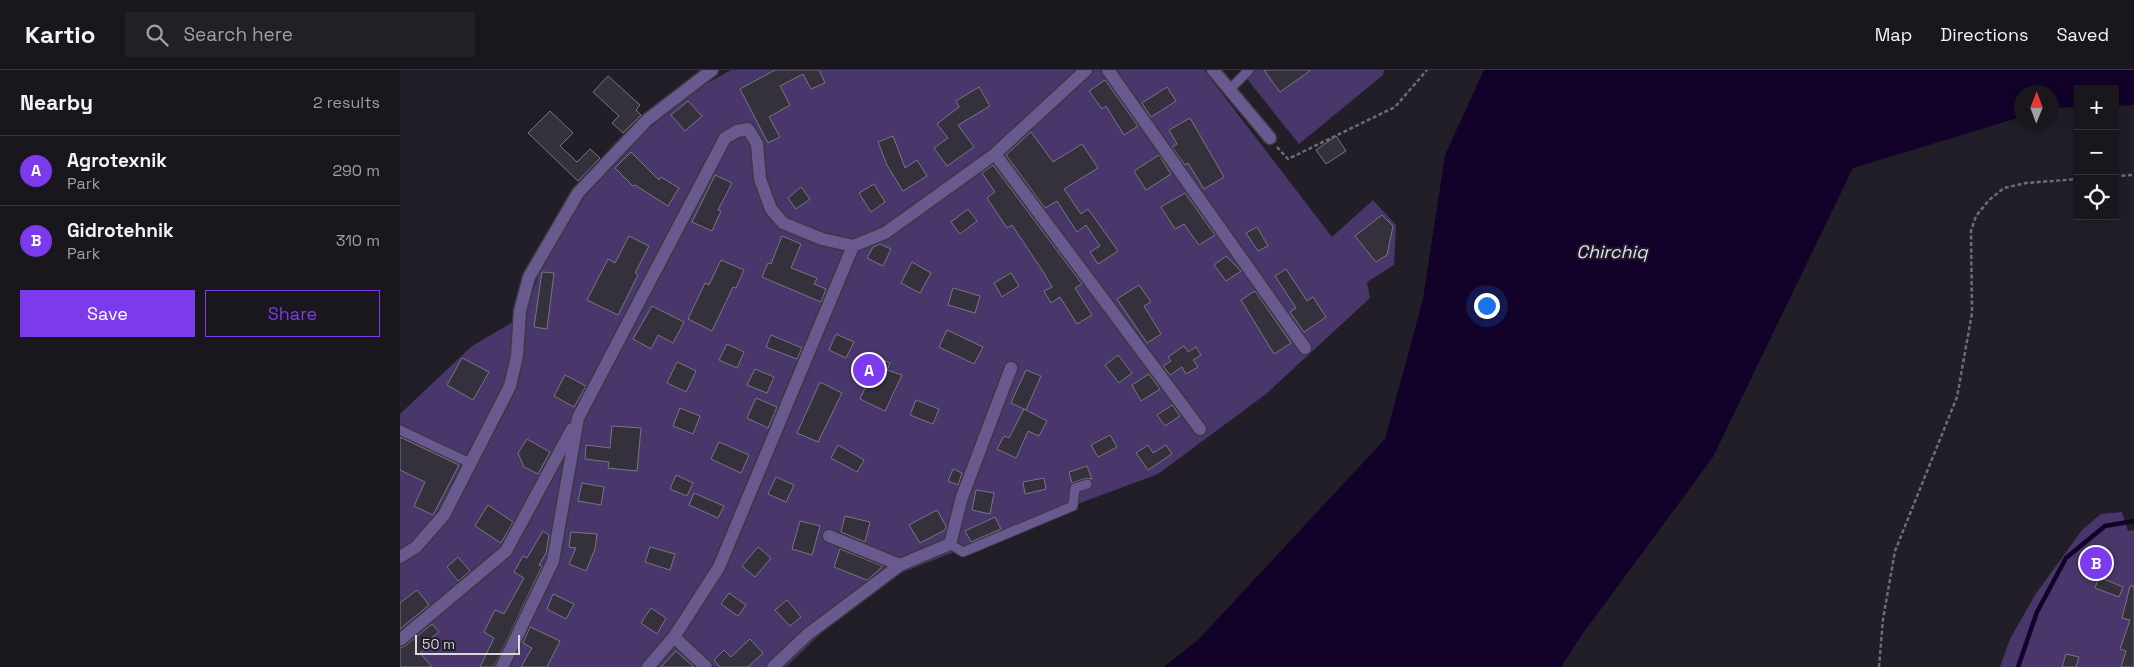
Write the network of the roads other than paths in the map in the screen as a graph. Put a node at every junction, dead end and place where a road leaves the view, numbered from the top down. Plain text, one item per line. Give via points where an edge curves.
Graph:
1 (1086, 70) edge
2 (1108, 70) edge
3 (1213, 70) edge
4 (1249, 70) edge
5 (708, 71) edge
6 (1229, 90) junction
7 (1270, 138) road end
8 (996, 154) junction
9 (853, 246) junction
10 (1305, 348) dead end
11 (1011, 368) dead end
12 (578, 418) junction
13 (1200, 429) dead end
14 (400, 430) edge
15 (470, 462) junction
16 (1087, 484) dead end
17 (829, 536) dead end
18 (950, 544) junction
19 (400, 557) edge
20 (900, 565) junction
21 (674, 637) junction
22 (400, 640) edge
23 (502, 667) edge
24 (648, 667) edge
25 (706, 667) edge
26 (773, 667) edge

1 - 8 street
2 - 10 street
3 - 6 street
4 - 6 lane
5 - 15 street via 646,120 578,193 543,249 529,276 520,311 517,356 510,386
6 - 7 street
8 - 9 street via 885,233
8 - 13 street
9 - 12 street via 822,239 783,223 768,202 760,179 757,144 748,130 737,131 725,138
9 - 21 street via 719,567
11 - 18 street via 962,497
12 - 22 street via 506,551
12 - 23 street via 553,561
14 - 15 lane
15 - 19 street via 444,514 416,547
16 - 18 lane via 1075,488 1073,506 962,552
17 - 20 street
18 - 20 street
20 - 26 street via 808,634
21 - 24 street
21 - 25 street

